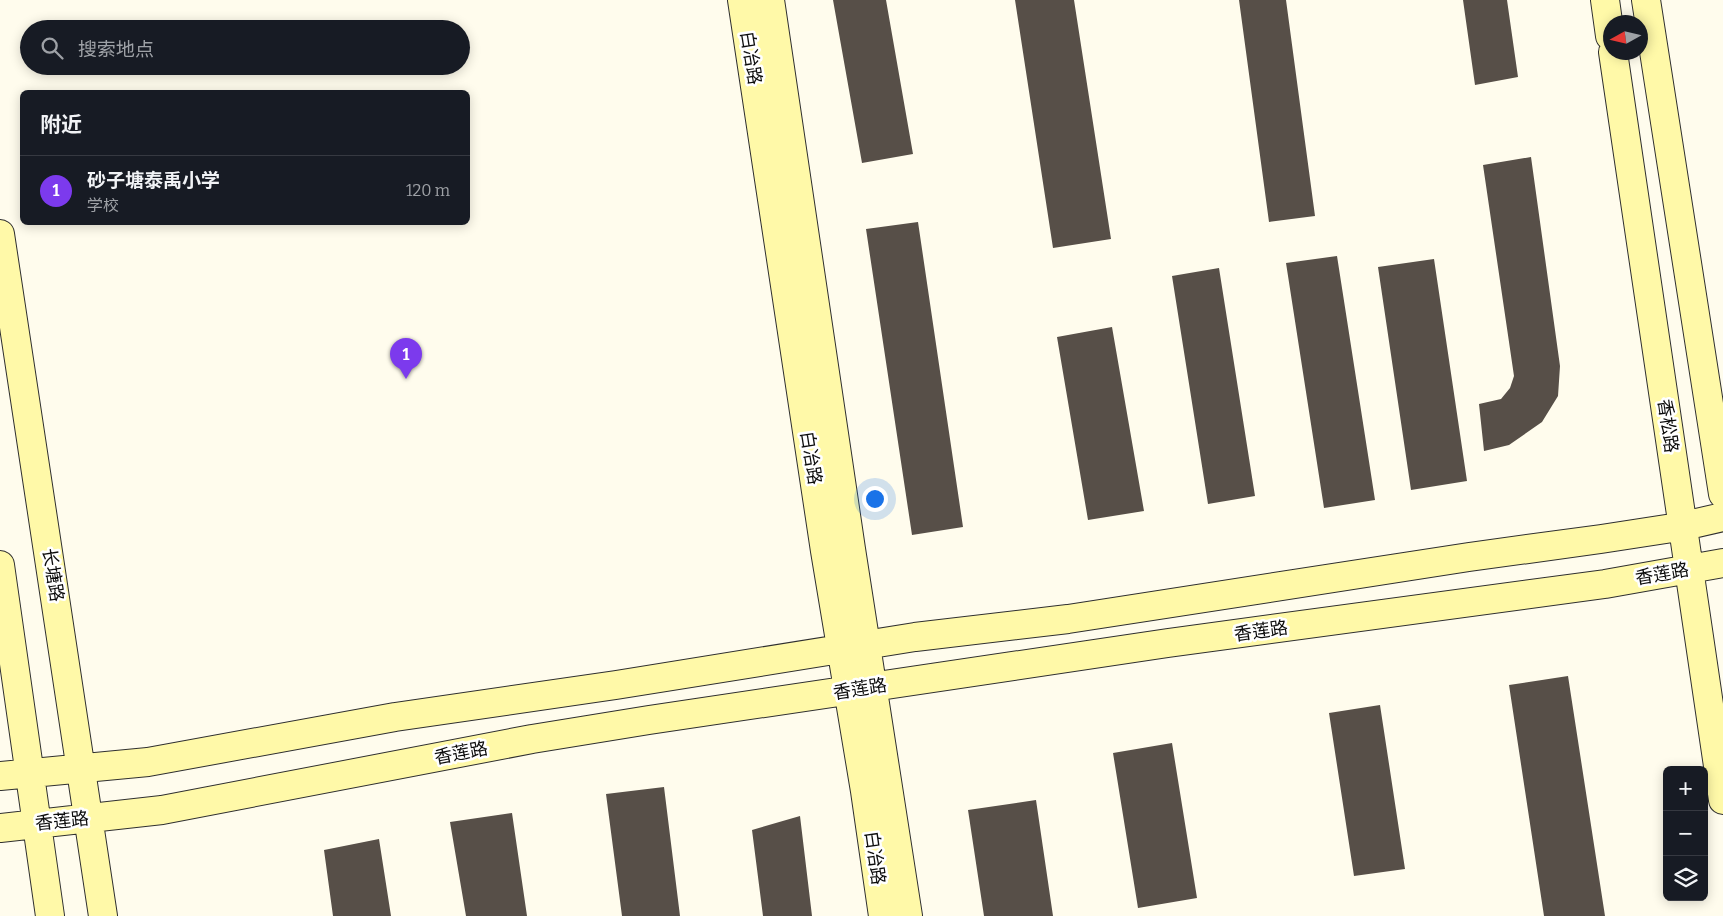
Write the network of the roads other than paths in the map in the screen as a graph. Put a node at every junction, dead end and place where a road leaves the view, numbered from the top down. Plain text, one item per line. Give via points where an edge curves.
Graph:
1 (742, 0) edge
2 (770, 0) edge
3 (1605, 0) edge
4 (1646, 0) edge
5 (1607, 15) edge
6 (1614, 60) edge
7 (0, 234) edge
8 (1723, 494) edge
9 (1723, 517) edge
10 (1682, 526) junction
11 (1723, 563) edge
12 (0, 565) edge
13 (1689, 570) junction
14 (854, 647) junction
15 (861, 689) junction
16 (82, 768) junction
17 (30, 773) junction
18 (0, 776) edge
19 (1723, 800) edge
20 (89, 818) junction
21 (37, 824) junction
22 (0, 828) edge
23 (50, 916) edge
24 (103, 916) edge
25 (883, 916) edge
26 (908, 916) edge

1 - 14 main road, 白冶路
2 - 14 main road, 白冶路
3 - 5 main road
4 - 8 main road
6 - 10 main road, 香松路
7 - 16 main road, 长塘路
9 - 10 main road
10 - 13 main road, 香松路
10 - 14 main road
11 - 13 main road, 香莲路
12 - 17 main road
13 - 15 main road, 香莲路
13 - 19 main road, 香松路
14 - 15 main road, 白冶路
14 - 16 main road via 395,718 148,762
15 - 20 main road, 香莲路 via 532,739 162,810
15 - 25 main road, 白冶路 via 865,791
15 - 26 main road, 白冶路
16 - 17 main road
16 - 20 main road, 长塘路
17 - 18 main road
17 - 21 main road
20 - 21 main road, 香莲路
20 - 24 main road, 长塘路
21 - 22 main road, 香莲路
21 - 23 main road

